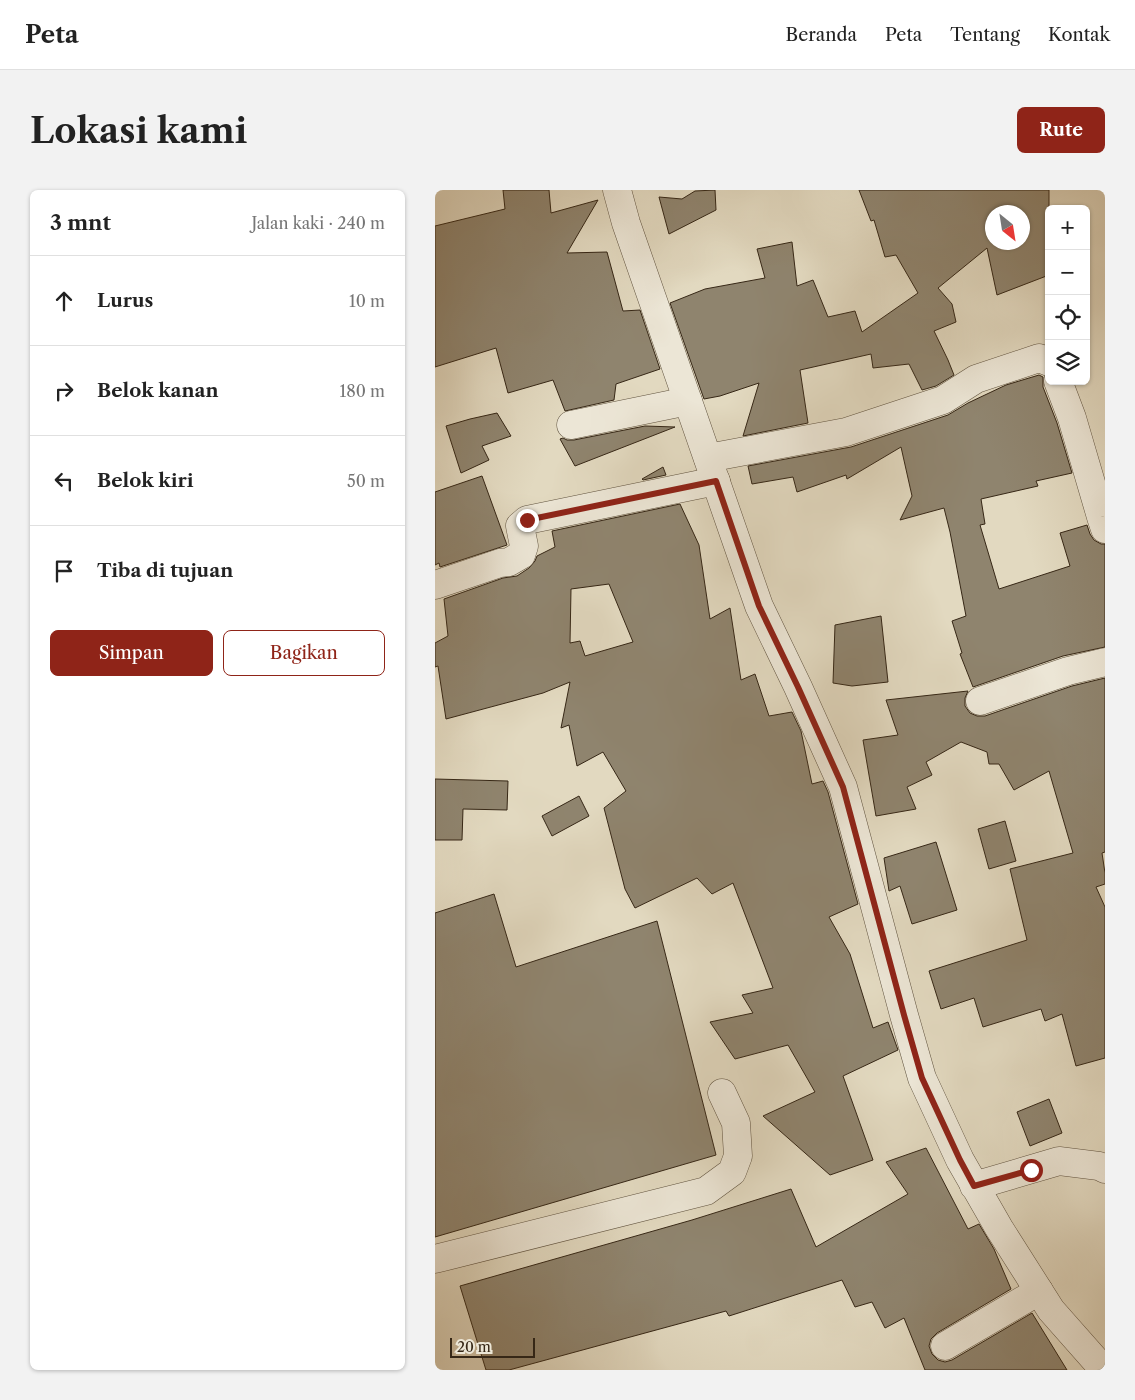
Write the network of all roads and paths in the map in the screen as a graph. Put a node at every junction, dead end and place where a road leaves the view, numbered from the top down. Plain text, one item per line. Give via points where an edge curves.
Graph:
1 (624, 191) edge
2 (1045, 360) edge
3 (1060, 385) edge
4 (688, 401) junction
5 (571, 425) dead end
6 (712, 469) junction
7 (1105, 528) edge
8 (435, 585) edge
9 (1105, 662) edge
10 (980, 700) dead end
11 (722, 1093) dead end
12 (1105, 1169) edge
13 (974, 1186) junction
14 (435, 1259) edge
15 (1039, 1291) junction
16 (945, 1346) dead end
17 (1104, 1370) edge

1 - 4 street via 626,223
2 - 6 street via 1039,358 1016,364 976,379 943,400 846,432
3 - 7 street
4 - 5 street
4 - 6 street
6 - 8 street via 527,520 520,526 524,546 521,555 509,562
6 - 13 street via 759,606 843,787 922,1078
9 - 10 street
11 - 14 street via 736,1123 738,1156 732,1172 706,1191
12 - 13 street via 1059,1161
13 - 15 street
15 - 16 street
15 - 17 street via 1051,1310

